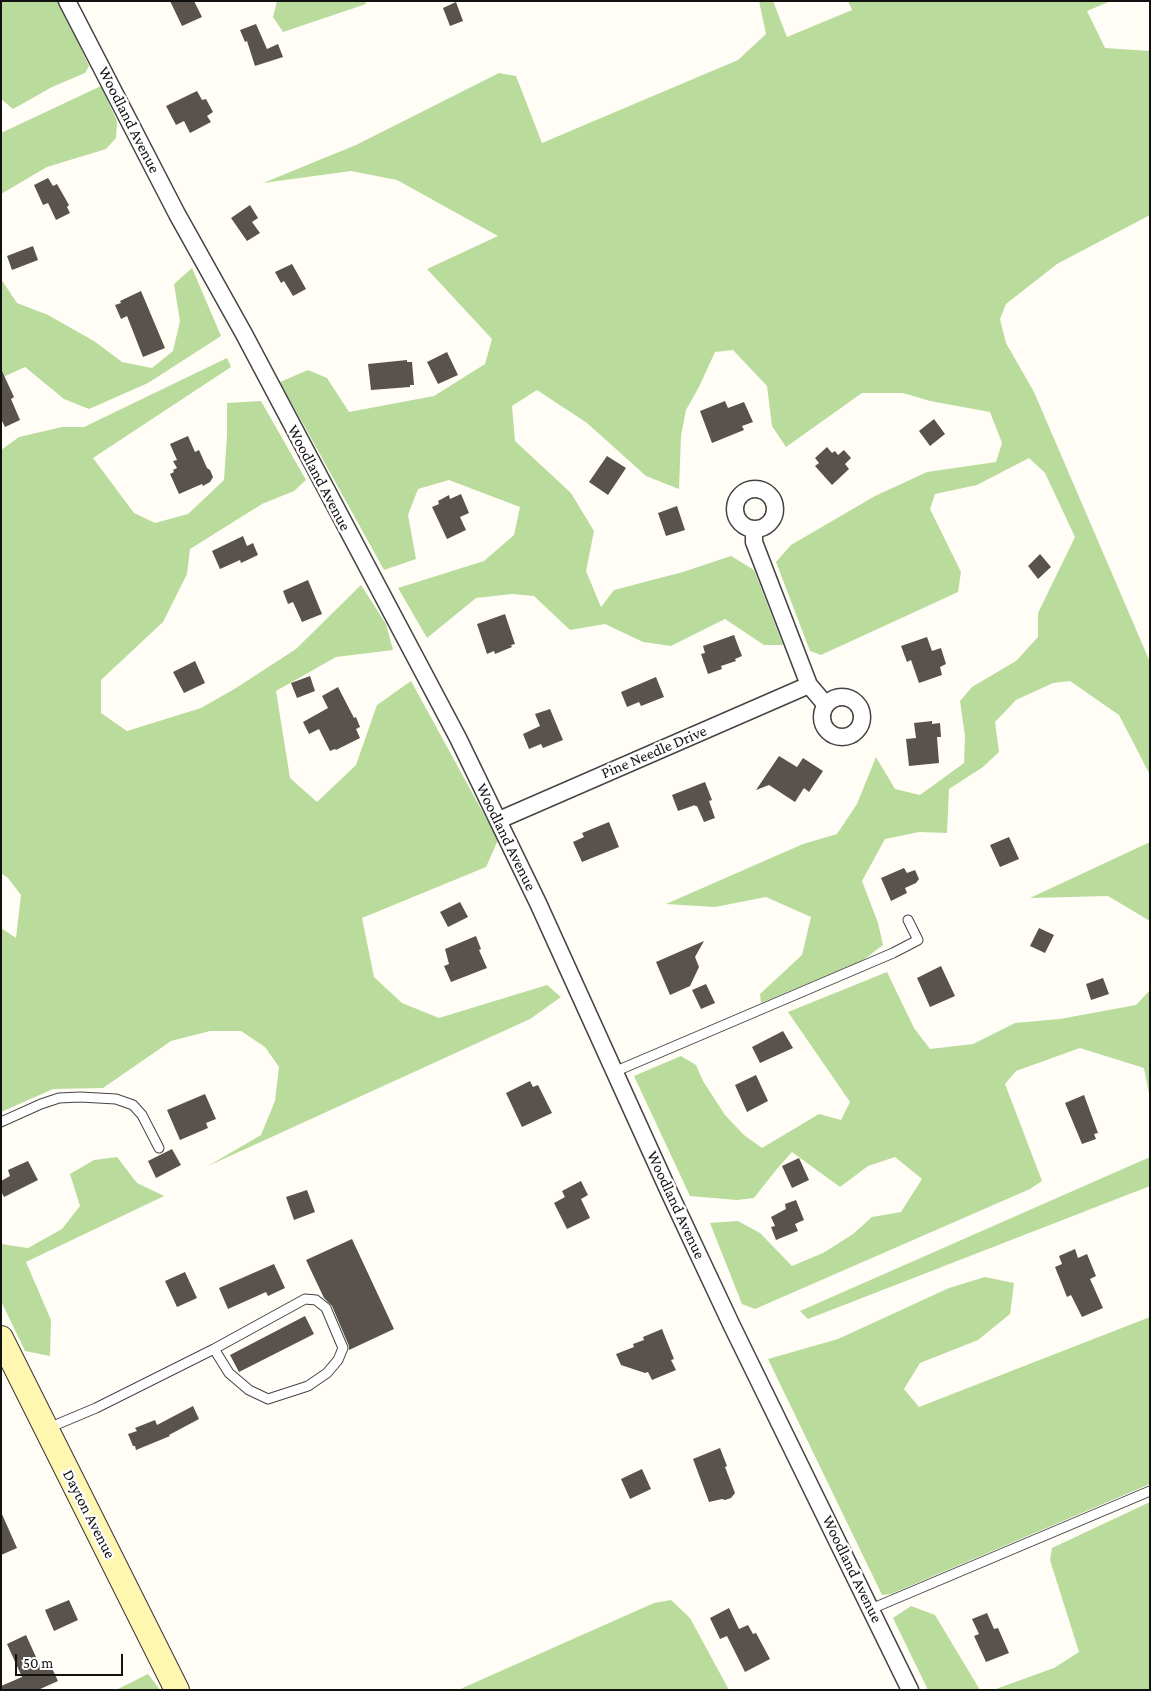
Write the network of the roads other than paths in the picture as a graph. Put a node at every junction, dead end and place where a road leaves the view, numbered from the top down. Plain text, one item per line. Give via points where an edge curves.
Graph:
1 (67, 1) edge
2 (754, 529) dead end
3 (809, 685) junction
4 (826, 705) dead end
5 (498, 820) junction
6 (908, 920) dead end
7 (614, 1072) junction
8 (1, 1122) edge
9 (159, 1148) dead end
10 (1, 1338) edge
11 (214, 1349) junction
12 (46, 1429) junction
13 (1150, 1491) edge
14 (872, 1608) junction
15 (177, 1690) edge
16 (910, 1690) edge

1 - 5 street, Woodland Avenue via 177,214 458,738
2 - 3 street via 754,542
3 - 4 street
3 - 5 street, Pine Needle Drive
5 - 7 street, Woodland Avenue
6 - 7 lane via 918,940
7 - 14 street, Woodland Avenue via 732,1326
8 - 9 lane via 59,1098 116,1099 133,1105 142,1115
10 - 12 street, Dayton Avenue
11 - 11 lane via 305,1299 316,1300 326,1308 343,1348 327,1373 308,1386 268,1398 249,1390 229,1373
11 - 12 lane via 96,1408
12 - 15 street, Dayton Avenue
13 - 14 lane
14 - 16 street, Woodland Avenue

